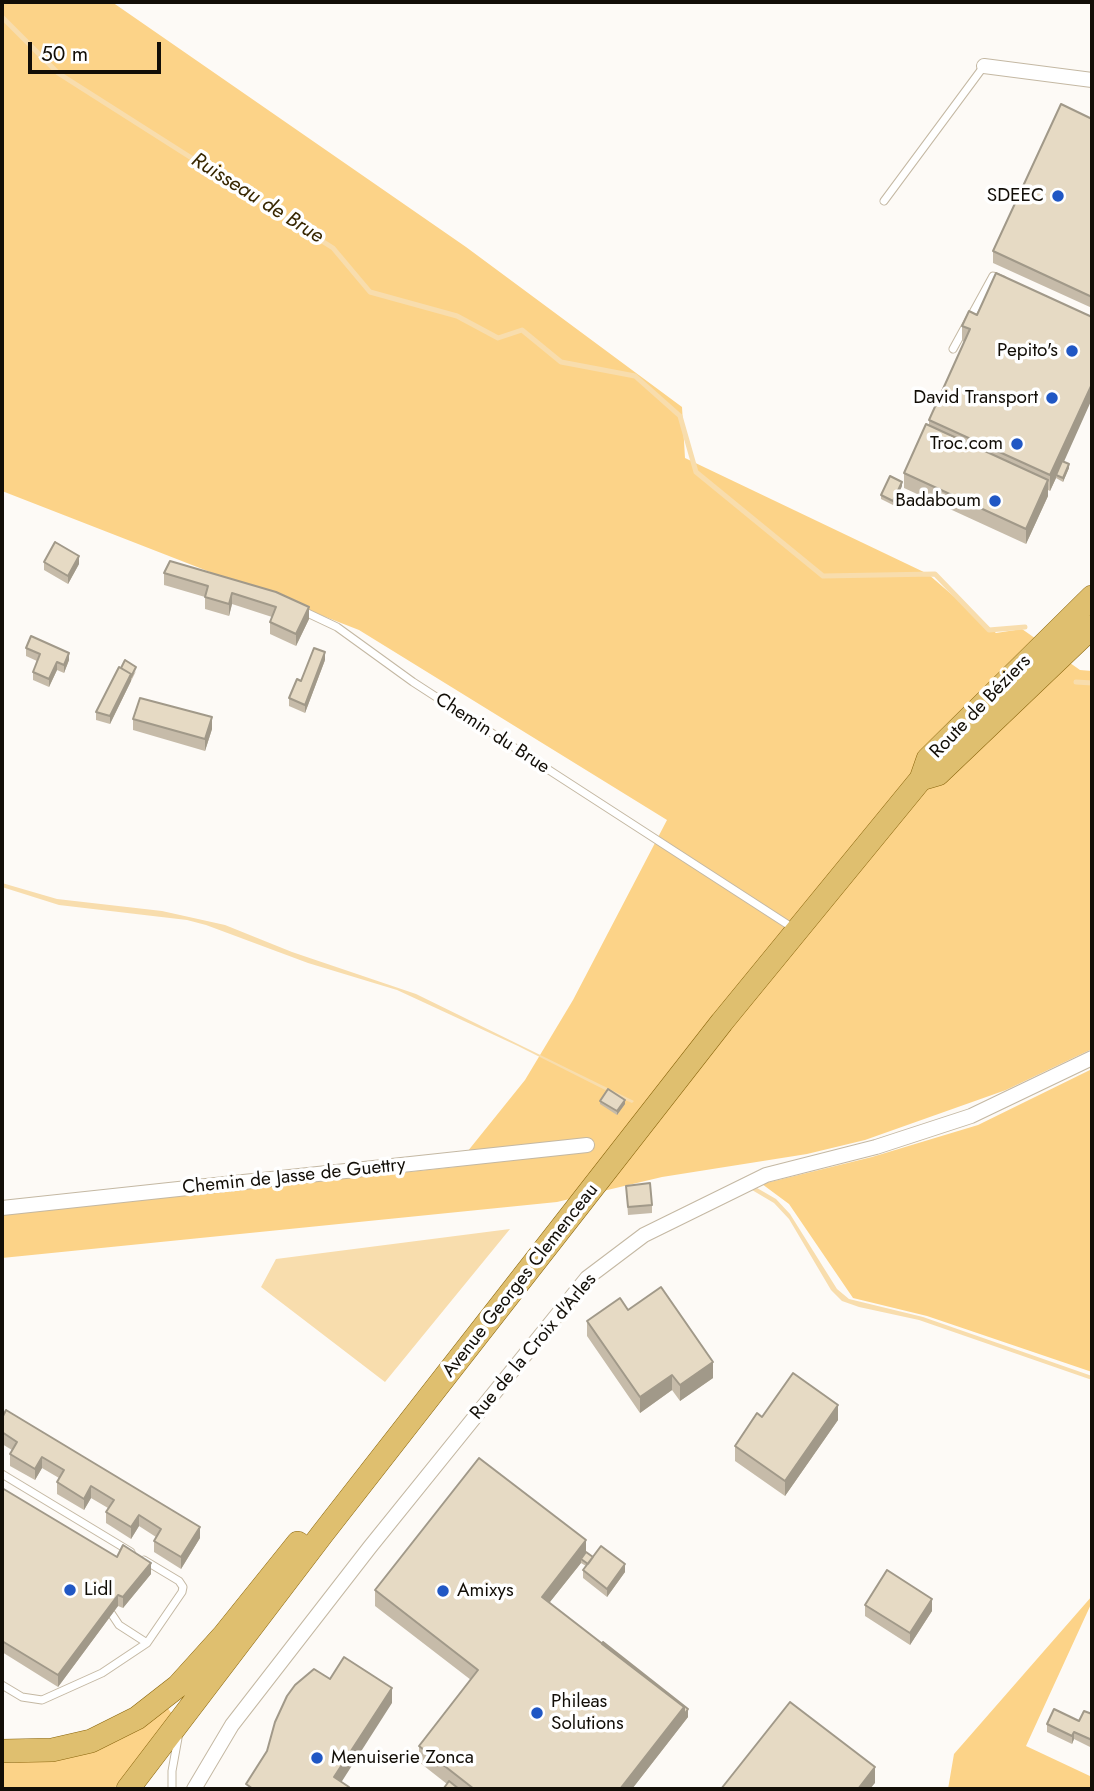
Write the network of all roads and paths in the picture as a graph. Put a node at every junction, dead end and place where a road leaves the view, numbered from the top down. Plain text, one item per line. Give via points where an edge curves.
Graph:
1 (984, 66) joint
2 (1092, 80) edge
3 (884, 201) dead end
4 (1005, 282) edge
5 (953, 349) dead end
6 (1092, 597) edge
7 (293, 606) edge
8 (1092, 627) edge
9 (921, 779) junction
10 (797, 930) junction
11 (1092, 1058) edge
12 (587, 1145) dead end
13 (2, 1208) edge
14 (464, 1353) junction
15 (2, 1474) edge
16 (111, 1613) edge
17 (147, 1643) junction
18 (2, 1685) edge
19 (182, 1720) junction
20 (2, 1751) edge
21 (128, 1789) edge
22 (172, 1789) edge
23 (194, 1789) edge

1 - 2 street
1 - 3 lane
4 - 5 lane via 993,276
6 - 9 main road, Route de Béziers via 928,759
7 - 10 lane, Chemin du Brue via 337,627 413,682
8 - 9 main road, Route de Béziers via 938,774
9 - 10 main road, Avenue Georges Clemenceau
10 - 14 main road, Avenue Georges Clemenceau
11 - 23 street, Rue de la Croix d'Arles via 971,1116 876,1147 766,1175 644,1235 587,1278 232,1724
12 - 13 street, Chemin de Jasse de Guettry
14 - 19 main road, Avenue Georges Clemenceau
14 - 20 main road via 178,1686 137,1718 91,1741 52,1750
15 - 17 lane via 179,1581 182,1592
16 - 17 lane via 119,1625
17 - 18 lane via 102,1674 42,1700 22,1697
19 - 21 main road, Avenue Georges Clemenceau
19 - 22 lane

